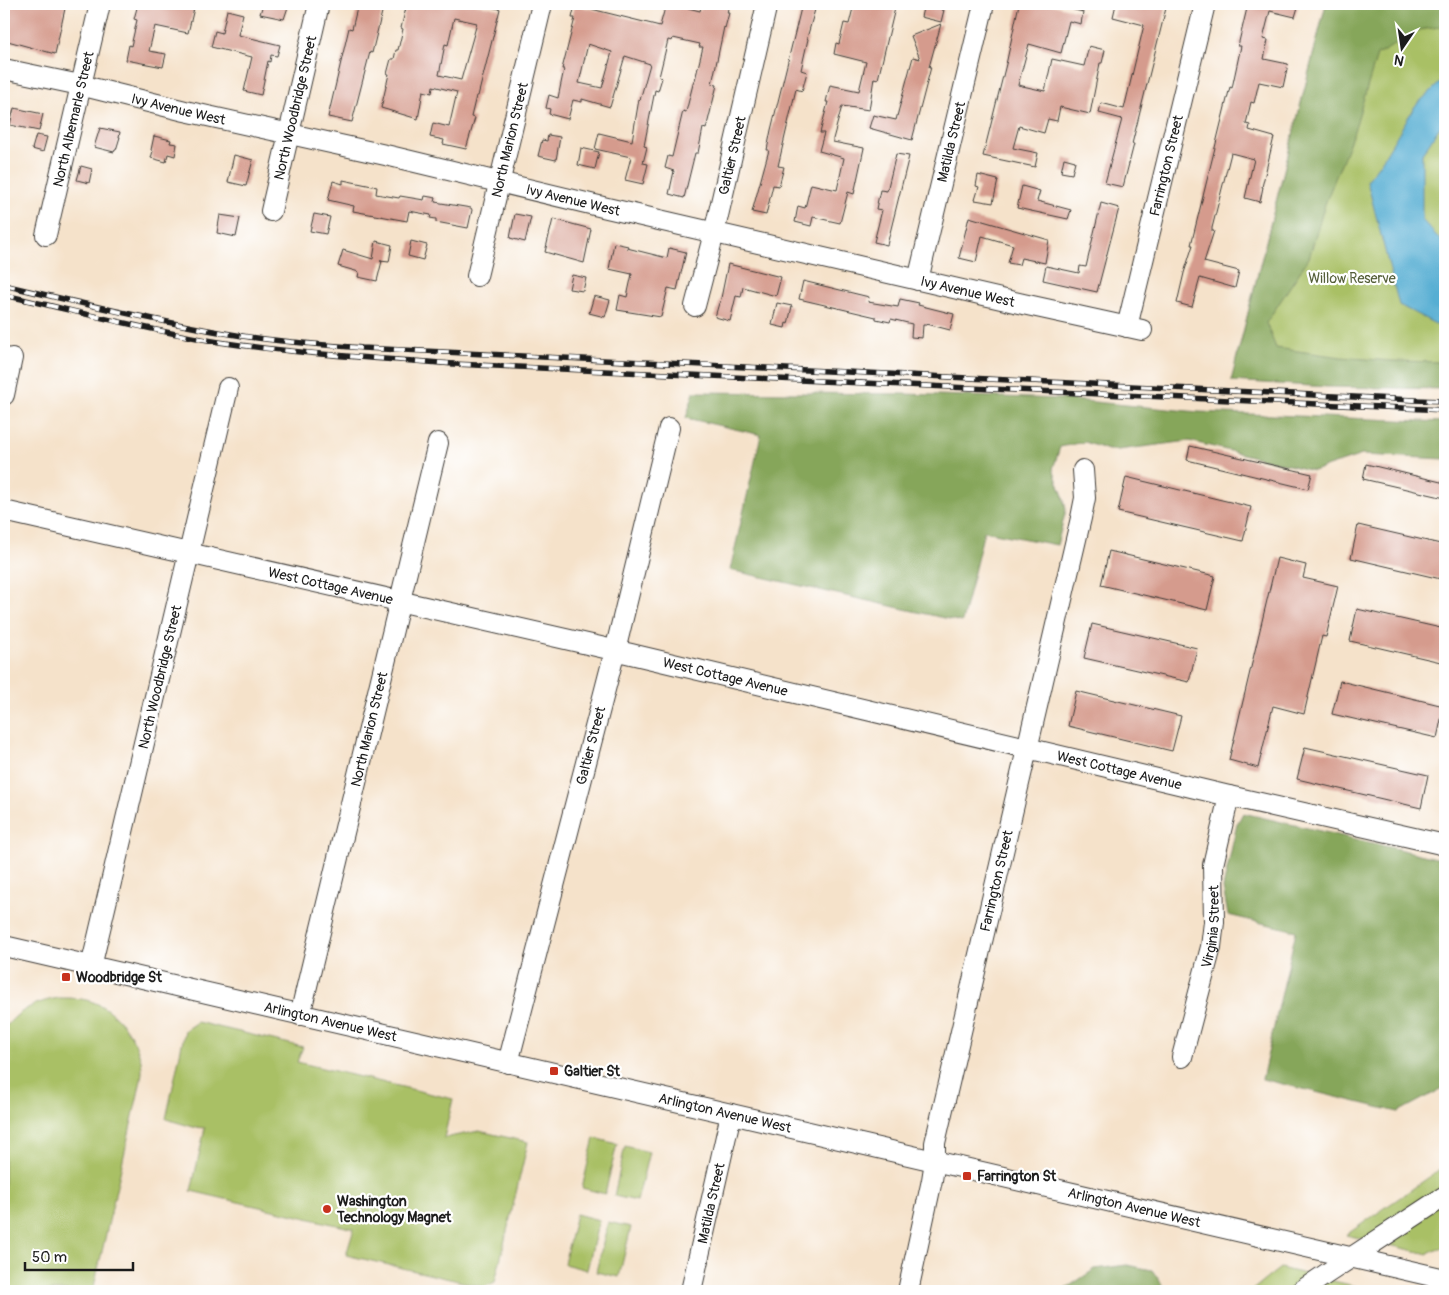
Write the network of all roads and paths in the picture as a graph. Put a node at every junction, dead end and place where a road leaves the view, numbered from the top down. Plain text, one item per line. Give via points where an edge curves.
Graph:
1 (100, 4) edge
2 (319, 4) edge
3 (542, 4) edge
4 (767, 4) edge
5 (984, 4) edge
6 (1205, 4) edge
7 (4, 69) edge
8 (80, 85) junction
9 (289, 133) junction
10 (500, 182) junction
11 (271, 211) dead end
12 (714, 232) junction
13 (46, 235) dead end
14 (477, 276) dead end
15 (918, 280) junction
16 (695, 306) dead end
17 (1134, 329) joint
18 (12, 358) dead end
19 (228, 388) dead end
20 (4, 396) edge
21 (669, 428) dead end
22 (438, 443) dead end
23 (1083, 470) dead end
24 (4, 510) edge
25 (189, 553) junction
26 (399, 602) junction
27 (615, 651) junction
28 (1028, 748) junction
29 (1229, 796) junction
30 (1445, 843) edge
31 (4, 946) edge
32 (91, 967) junction
33 (300, 1015) junction
34 (1182, 1057) dead end
35 (508, 1063) junction
36 (731, 1114) junction
37 (935, 1161) junction
38 (1445, 1196) edge
39 (1352, 1257) junction
40 (1445, 1279) edge
41 (691, 1291) edge
42 (908, 1291) edge
43 (1301, 1291) edge

1 - 8 street, North Albemarle Street
2 - 9 street, North Woodbridge Street
3 - 10 street, North Marion Street
4 - 12 street, Galtier Street
5 - 15 street, Matilda Street
6 - 17 street, Farrington Street
7 - 8 street, Ivy Avenue West
8 - 9 street, Ivy Avenue West
8 - 13 street, North Albemarle Street
9 - 10 street, Ivy Avenue West
9 - 11 street, North Woodbridge Street
10 - 12 street, Ivy Avenue West
10 - 14 street, North Marion Street
12 - 15 street, Ivy Avenue West
12 - 16 street, Galtier Street
15 - 17 street, Ivy Avenue West
18 - 20 street
19 - 25 street, North Woodbridge Street
21 - 27 street, Galtier Street
22 - 26 street, North Marion Street
23 - 28 street, Farrington Street via 1085,498
24 - 25 street, West Cottage Avenue
25 - 26 street, West Cottage Avenue
25 - 32 street, North Woodbridge Street
26 - 27 street, West Cottage Avenue
26 - 33 street, North Marion Street
27 - 28 street, West Cottage Avenue
27 - 35 street, Galtier Street
28 - 29 street, West Cottage Avenue
28 - 37 street, Farrington Street via 935,1144
29 - 30 street, West Cottage Avenue
29 - 34 street, Virginia Street via 1212,865 1214,922 1211,947
31 - 32 street, Arlington Avenue West
32 - 33 street, Arlington Avenue West
33 - 35 street, Arlington Avenue West
35 - 36 street, Arlington Avenue West
36 - 37 street, Arlington Avenue West
36 - 41 street, Matilda Street
37 - 39 street, Arlington Avenue West
37 - 42 street, Farrington Street
38 - 39 street
39 - 40 street, Arlington Avenue West
39 - 43 street

